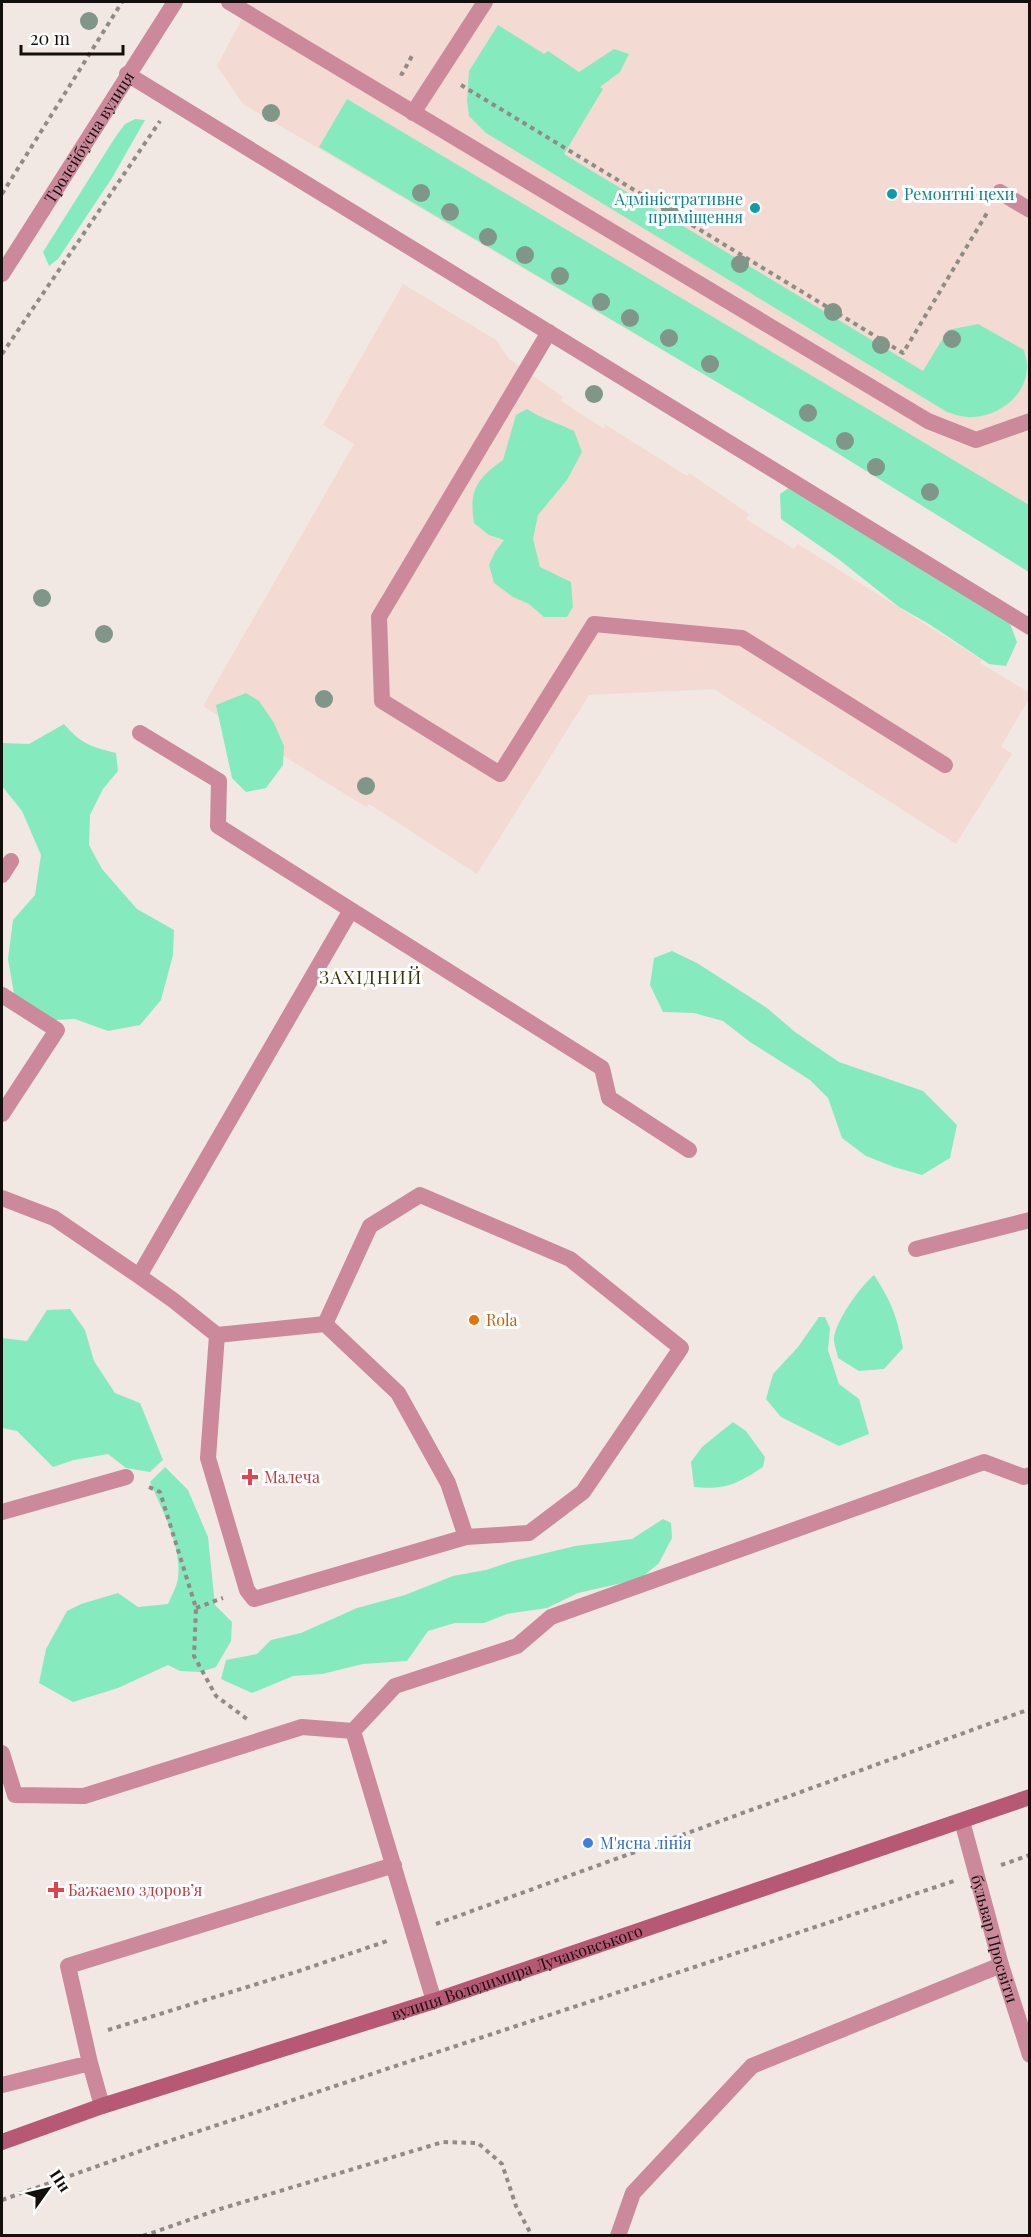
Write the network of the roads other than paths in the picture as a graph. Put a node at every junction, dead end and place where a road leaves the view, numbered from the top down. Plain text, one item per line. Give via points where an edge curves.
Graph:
1 (175, 2) edge
2 (229, 2) edge
3 (485, 2) edge
4 (127, 74) junction
5 (413, 113) junction
6 (1000, 192) road end
7 (1029, 210) edge
8 (6, 256) edge
9 (2, 274) edge
10 (549, 332) junction
11 (1029, 421) edge
12 (1029, 627) edge
13 (140, 733) dead end
14 (945, 765) dead end
15 (351, 910) junction
16 (2, 995) edge
17 (2, 1114) edge
18 (689, 1149) dead end
19 (2, 1198) edge
20 (1029, 1220) edge
21 (916, 1249) dead end
22 (139, 1276) junction
23 (325, 1324) junction
24 (217, 1335) junction
25 (1029, 1475) edge
26 (126, 1477) road end
27 (2, 1512) edge
28 (465, 1537) junction
29 (354, 1731) junction
30 (2, 1753) edge
31 (1029, 1797) edge
32 (962, 1821) junction
33 (394, 1865) junction
34 (1002, 1965) junction
35 (434, 2001) junction
36 (1029, 2055) edge
37 (90, 2063) junction
38 (2, 2085) edge
39 (102, 2106) junction
40 (2, 2142) edge
41 (618, 2235) edge

1 - 4 street, Тролейбусна вулиця
2 - 5 street
3 - 5 street
4 - 8 street, Тролейбусна вулиця
4 - 10 street
5 - 11 street via 928,421 976,440
6 - 7 street
8 - 9 street, Тролейбусна вулиця
10 - 12 street
10 - 14 street via 379,617 382,701 500,774 594,624 742,638
13 - 15 street via 219,782 218,826
15 - 18 street via 603,1068 609,1098
15 - 22 street
16 - 17 street via 57,1030
19 - 22 street via 54,1218
20 - 21 street
22 - 24 street
23 - 24 street
23 - 28 street via 398,1393 448,1483
23 - 28 street via 370,1226 420,1195 570,1259 681,1348 583,1492 529,1533
24 - 28 street via 208,1458 247,1590 254,1599
25 - 29 street via 1024,1478 984,1462 551,1617 517,1646 395,1686
26 - 27 street
29 - 30 street via 302,1727 84,1796 15,1795
29 - 33 street
31 - 32 main road, вулиця Володимира Лучаковського
32 - 34 street, бульвар Просвіти
32 - 35 main road, вулиця Володимира Лучаковського
33 - 35 street
33 - 37 street via 68,1966
34 - 36 street, бульвар Просвіти
34 - 41 street via 752,2066 633,2193
35 - 39 main road, вулиця Володимира Лучаковського
37 - 38 street
37 - 39 street
39 - 40 main road, вулиця Володимира Лучаковського

